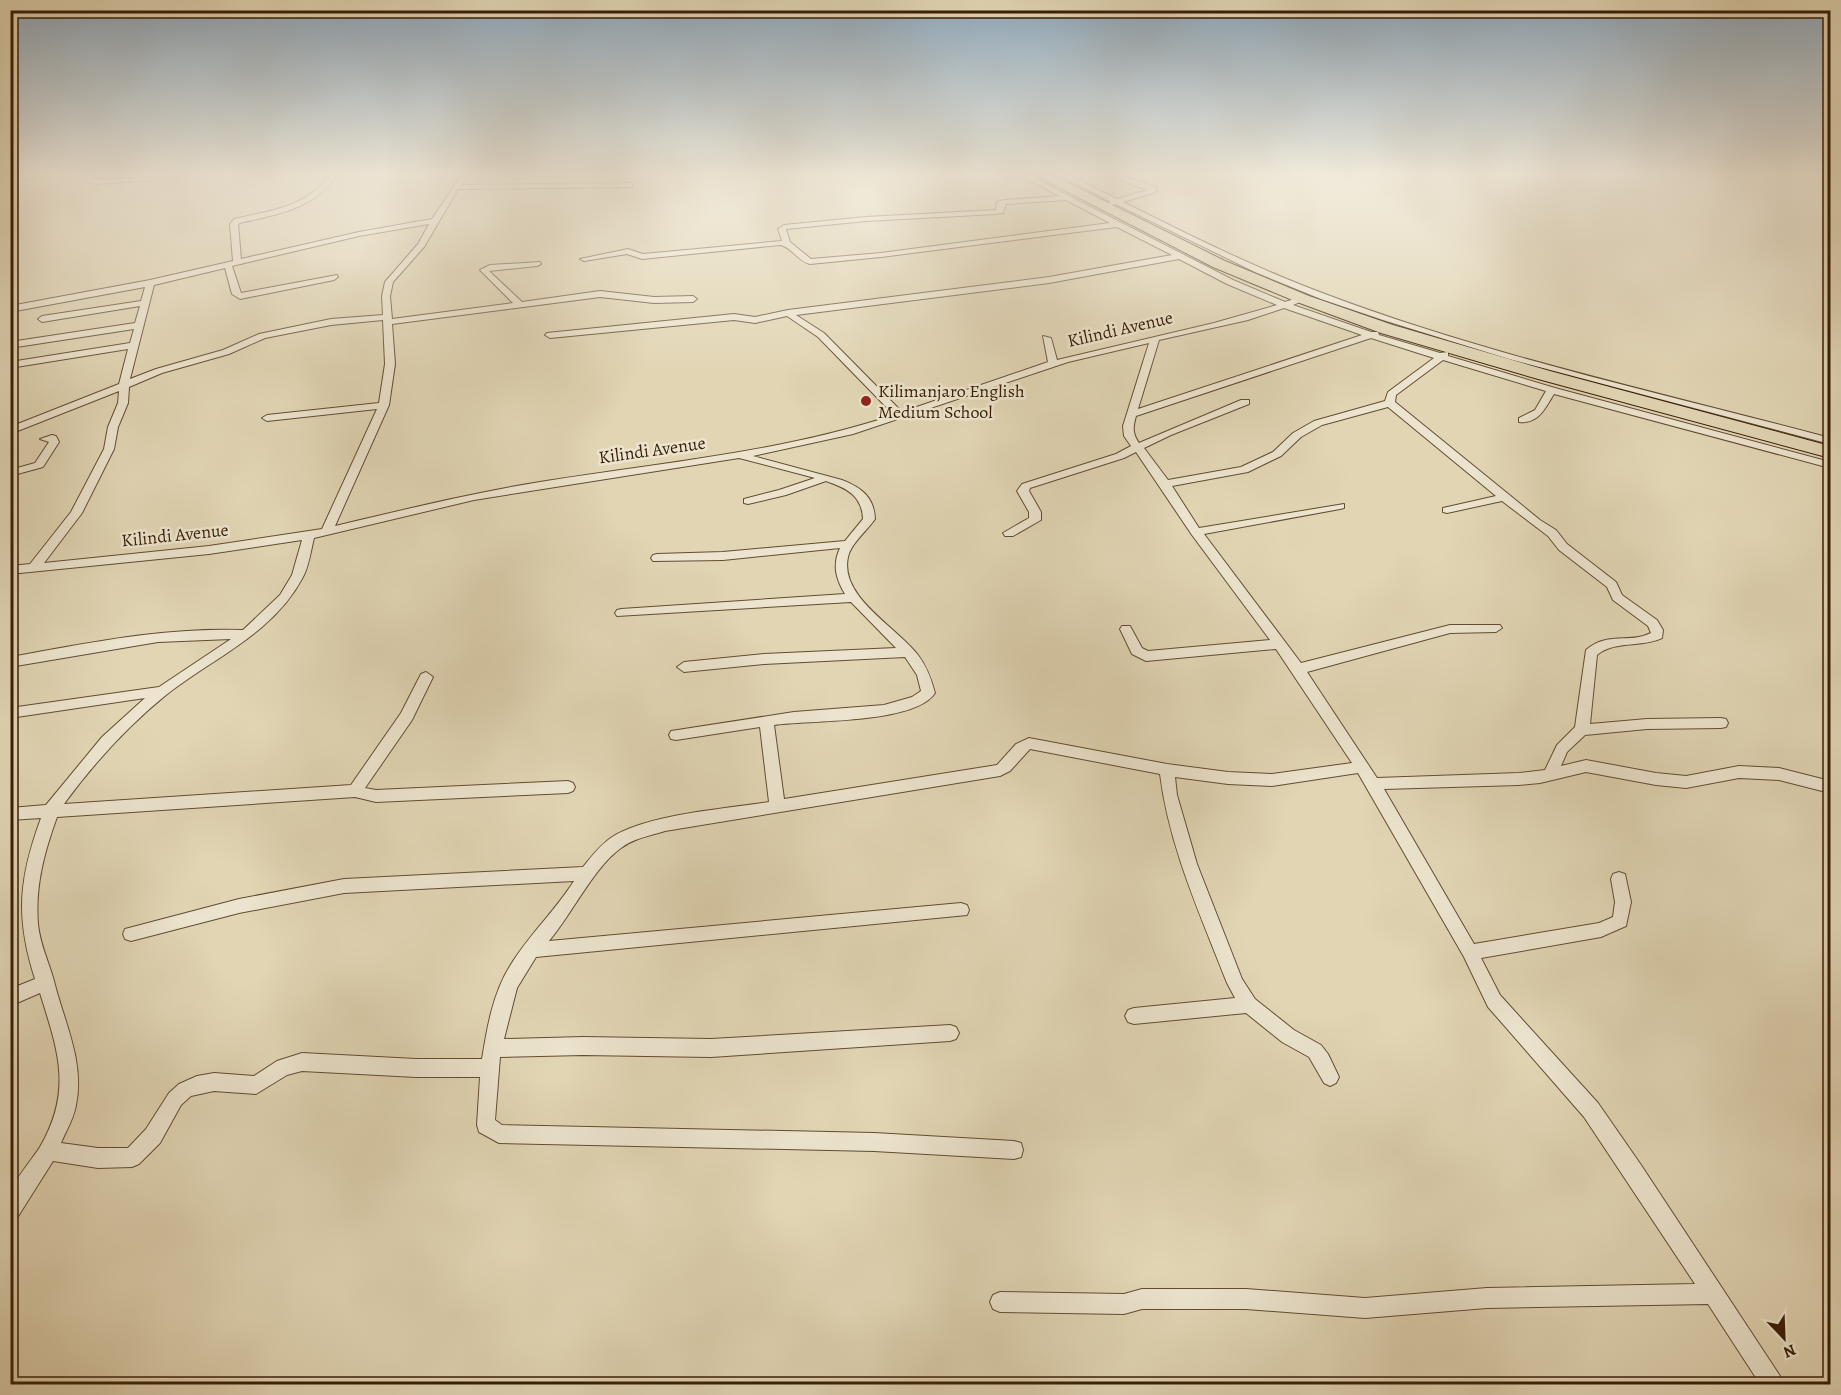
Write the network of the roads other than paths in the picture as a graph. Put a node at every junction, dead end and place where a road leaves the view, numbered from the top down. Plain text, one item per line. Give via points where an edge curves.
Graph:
1 (235, 241) edge
2 (328, 241) edge
3 (424, 241) edge
4 (786, 241) edge
5 (984, 241) edge
6 (1162, 241) edge
7 (1193, 241) edge
8 (787, 244) junction
9 (1188, 255) junction
10 (584, 259) dead end
11 (237, 262) junction
12 (537, 264) dead end
13 (228, 265) junction
14 (334, 277) dead end
15 (150, 283) junction
16 (693, 299) dead end
17 (1303, 299) junction
18 (145, 303) junction
19 (519, 304) junction
20 (1286, 306) junction
21 (10, 309) edge
22 (788, 313) junction
23 (42, 319) dead end
24 (387, 319) junction
25 (139, 325) junction
26 (1379, 332) junction
27 (550, 335) dead end
28 (1046, 338) dead end
29 (1155, 339) junction
30 (10, 345) edge
31 (133, 345) junction
32 (1446, 353) junction
33 (1053, 364) junction
34 (10, 365) edge
35 (124, 384) junction
36 (1552, 390) junction
37 (1245, 402) dead end
38 (1390, 402) junction
39 (384, 405) junction
40 (1132, 414) junction
41 (900, 416) junction
42 (267, 418) dead end
43 (1523, 420) dead end
44 (10, 431) edge
45 (45, 439) dead end
46 (1830, 441) edge
47 (1137, 446) junction
48 (1830, 452) edge
49 (740, 455) junction
50 (1830, 465) edge
51 (10, 473) edge
52 (825, 478) junction
53 (1165, 484) junction
54 (1505, 497) junction
55 (748, 501) dead end
56 (1340, 506) dead end
57 (1446, 510) dead end
58 (328, 530) junction
59 (1196, 532) junction
60 (1009, 533) dead end
61 (309, 535) junction
62 (848, 544) junction
63 (657, 558) dead end
64 (33, 568) junction
65 (10, 570) edge
66 (852, 598) junction
67 (621, 613) dead end
68 (1125, 628) dead end
69 (1496, 628) dead end
70 (246, 635) junction
71 (1278, 644) junction
72 (908, 652) junction
73 (10, 662) edge
74 (684, 667) dead end
75 (1298, 669) junction
76 (426, 676) dead end
77 (162, 691) junction
78 (10, 713) edge
79 (766, 721) junction
80 (1721, 723) dead end
81 (1581, 730) junction
82 (676, 735) dead end
83 (1361, 767) junction
84 (1167, 770) junction
85 (1550, 774) junction
86 (1373, 784) junction
87 (1830, 787) edge
88 (567, 788) dead end
89 (355, 791) junction
90 (777, 807) junction
91 (52, 809) junction
92 (10, 814) edge
93 (587, 874) junction
94 (1619, 879) dead end
95 (961, 910) dead end
96 (130, 934) dead end
97 (533, 950) junction
98 (1470, 952) junction
99 (46, 982) junction
100 (10, 998) edge
101 (1249, 1005) junction
102 (1134, 1016) dead end
103 (950, 1033) dead end
104 (494, 1048) junction
105 (490, 1068) junction
106 (1330, 1077) dead end
107 (1014, 1150) dead end
108 (48, 1151) junction
109 (10, 1211) edge
110 (1713, 1294) junction
111 (1000, 1302) dead end
112 (1772, 1384) edge

1 - 11 street
2 - 11 street
3 - 24 street via 389,282
4 - 8 street
5 - 8 street via 810,261
6 - 9 highway
7 - 46 street via 1341,303 1528,361
8 - 10 street via 642,257 628,252
9 - 17 highway
9 - 20 street via 1230,282
9 - 22 street via 1048,280
11 - 13 street
12 - 19 street via 484,270
13 - 14 street via 236,294 240,296
13 - 15 street
15 - 18 street
15 - 21 street
16 - 19 street via 654,300 600,294
17 - 20 street, Kilindi Avenue
17 - 26 highway
18 - 23 street
18 - 25 street
19 - 24 street
20 - 26 street
20 - 29 street, Kilindi Avenue via 1213,328
22 - 27 street via 755,320 734,316
22 - 41 street via 821,334
24 - 35 street via 331,322 271,334
24 - 39 street via 390,364
25 - 30 street
25 - 31 street
26 - 32 highway
26 - 40 street
28 - 33 street
29 - 33 street, Kilindi Avenue
29 - 40 street
31 - 34 street
31 - 35 street
32 - 36 street
32 - 38 street via 1390,394
32 - 48 highway
33 - 41 street, Kilindi Avenue
35 - 44 street
35 - 64 street via 123,403 109,448 89,491 68,526
36 - 43 street via 1541,411
36 - 50 street
37 - 47 street
38 - 53 street via 1318,423 1277,454 1244,470
38 - 54 street
39 - 42 street
39 - 58 street
40 - 47 street via 1129,436
41 - 49 street, Kilindi Avenue via 819,440
45 - 51 street via 52,438 54,442 39,465
47 - 53 street
47 - 60 street via 1120,456 1026,486 1023,490 1035,520
49 - 52 street
49 - 58 street, Kilindi Avenue via 490,493
52 - 55 street via 782,494
52 - 62 street via 849,486 866,501 869,519
53 - 59 street
54 - 57 street
54 - 81 street via 1604,578 1617,597 1658,630 1653,638 1605,642 1591,653
56 - 59 street
58 - 61 street, Kilindi Avenue
59 - 71 street
61 - 64 street, Kilindi Avenue
61 - 70 street via 293,583
62 - 63 street
62 - 66 street via 841,573
64 - 65 street, Kilindi Avenue
66 - 67 street
66 - 72 street
68 - 71 street via 1137,651 1146,656
69 - 75 street via 1450,629
70 - 73 street via 172,636
70 - 77 street
71 - 75 street
72 - 74 street
72 - 79 street via 928,682 928,693 921,700 884,710
75 - 83 street
76 - 89 street via 407,716
77 - 78 street
77 - 91 street via 107,741
79 - 82 street
79 - 90 street
80 - 81 street
81 - 85 street via 1562,749
83 - 84 street via 1272,780
83 - 86 street
84 - 90 street via 1029,743 1020,747 1000,770
84 - 101 street via 1189,864 1235,983
85 - 86 street via 1519,779
85 - 87 street via 1586,766 1686,782 1739,772 1779,774
86 - 98 street
88 - 89 street via 376,796
89 - 91 street
90 - 93 street via 665,825 624,838
91 - 92 street
91 - 99 street via 37,851 29,899 35,952
93 - 96 street via 344,886 239,906
93 - 97 street
94 - 98 street via 1623,902 1620,921 1601,930
95 - 97 street
97 - 104 street via 513,976
98 - 110 street via 1494,1001 1592,1110
99 - 100 street
99 - 108 street via 70,1070 66,1106
101 - 102 street
101 - 106 street via 1315,1052
103 - 104 street via 711,1048
104 - 105 street
105 - 107 street via 484,1107 486,1125 500,1134 874,1142
105 - 108 street via 303,1062 282,1067 256,1085 214,1082 185,1090 175,1099 153,1136 132,1157 98,1158
108 - 109 street
110 - 111 street via 1486,1298 1365,1308 1191,1298 1142,1299 1124,1304
110 - 112 street

